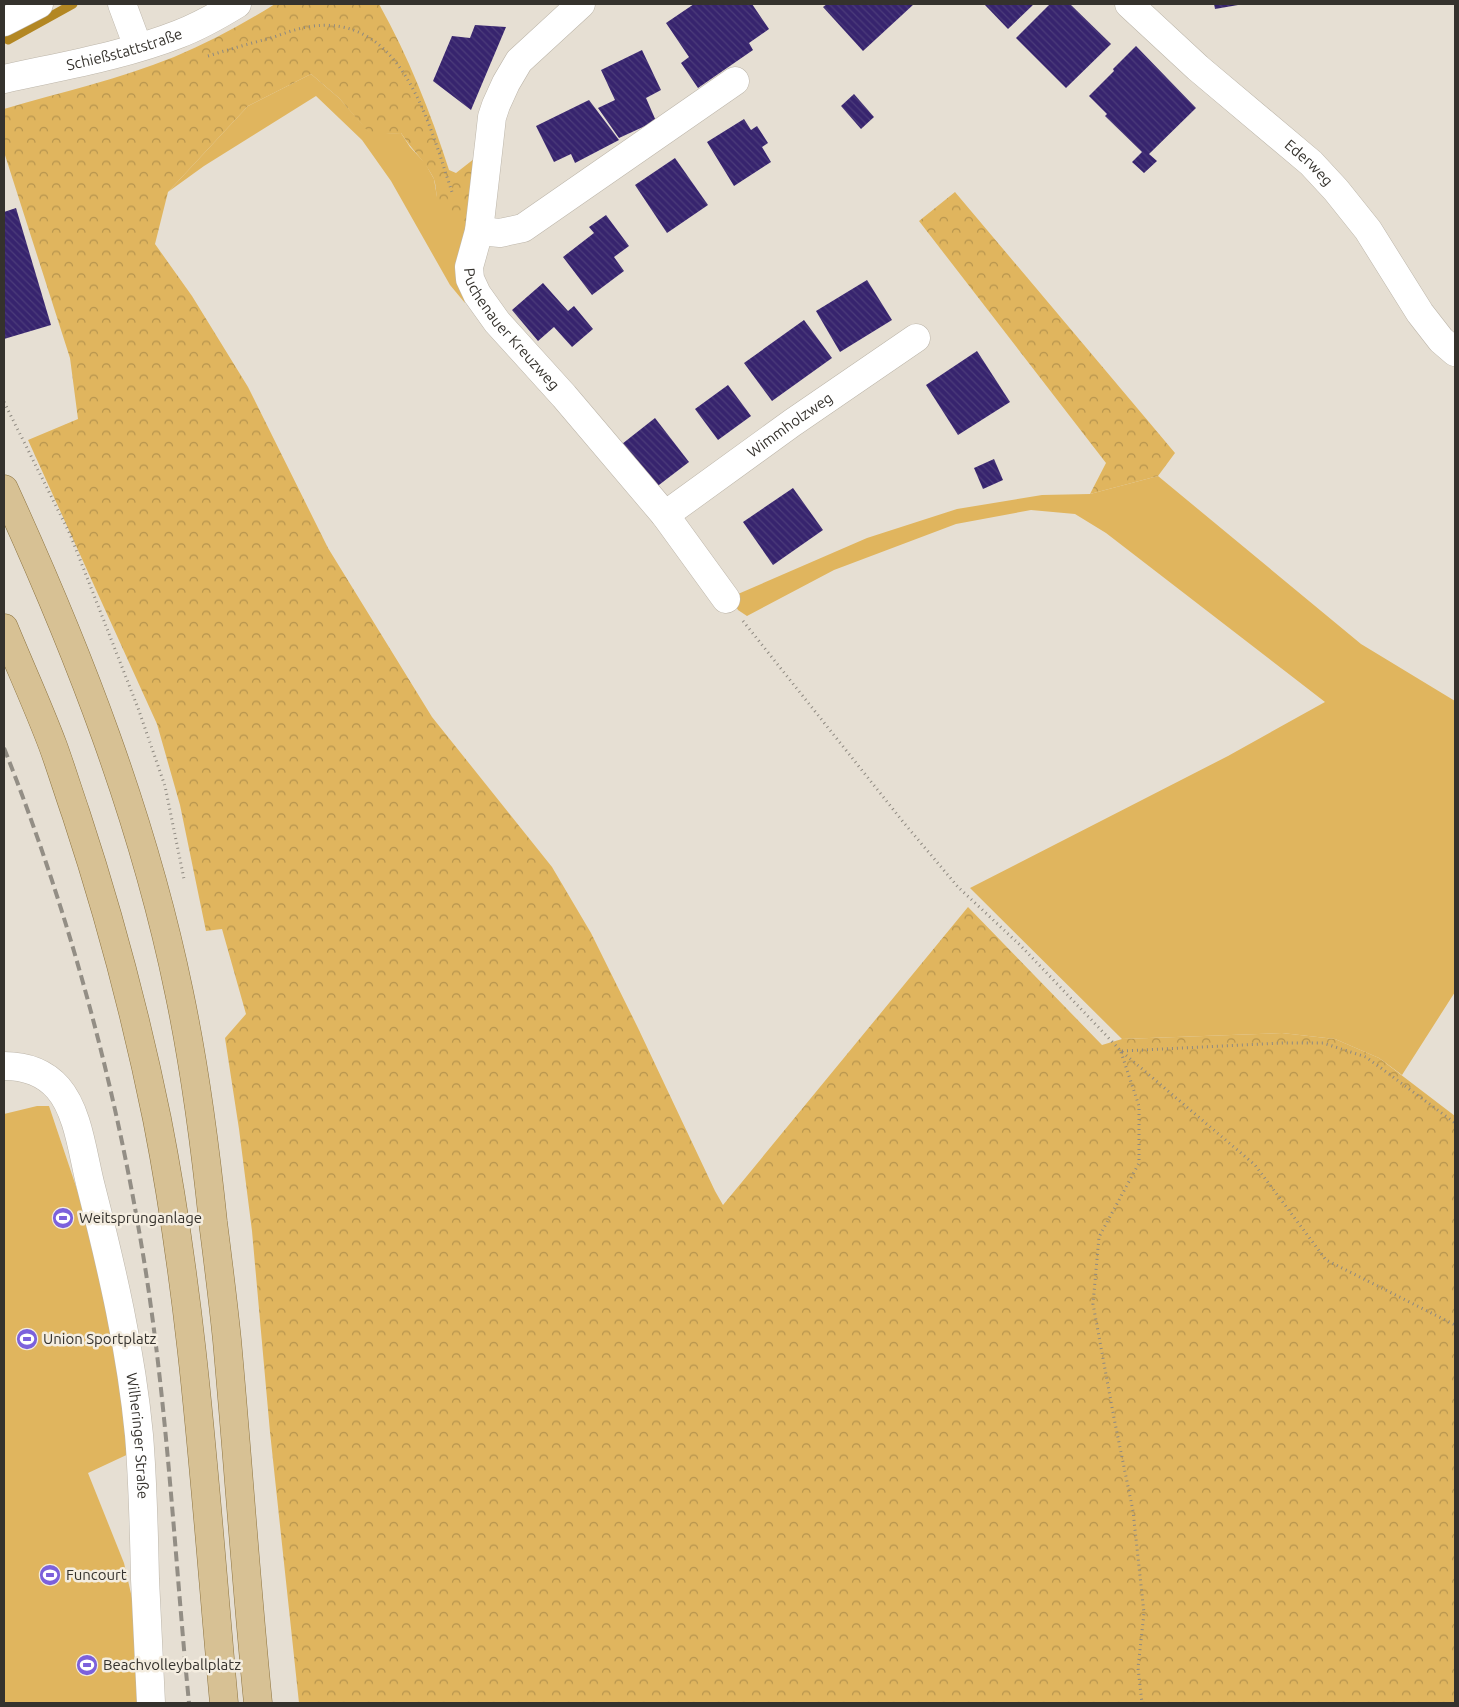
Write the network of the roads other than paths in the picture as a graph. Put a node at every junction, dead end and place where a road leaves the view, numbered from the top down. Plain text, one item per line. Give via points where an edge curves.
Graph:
1 (40, 4) edge
2 (122, 4) edge
3 (237, 4) edge
4 (581, 4) edge
5 (1129, 4) edge
6 (4, 22) edge
7 (138, 47) junction
8 (4, 79) edge
9 (735, 82) dead end
10 (479, 231) junction
11 (916, 338) dead end
12 (1455, 352) edge
13 (4, 489) edge
14 (665, 515) junction
15 (726, 599) road end
16 (4, 628) edge
17 (4, 1066) edge
18 (151, 1703) edge
19 (224, 1703) edge
20 (258, 1703) edge

1 - 6 street
2 - 7 street
3 - 7 street, Schießstattstraße via 179,34
4 - 10 street, Puchenauer Kreuzweg via 525,54 501,94 492,118
5 - 12 street, Ederweg via 1198,68 1311,163 1368,230 1420,313
7 - 8 street, Schießstattstraße
9 - 10 street via 528,225 509,232
10 - 14 street, Puchenauer Kreuzweg via 469,272 472,285 486,307
11 - 14 street, Wimmholzweg
13 - 20 main road via 53,598 104,727 144,854 179,990 202,1129 227,1339
14 - 15 street, Puchenauer Kreuzweg
16 - 19 main road via 53,746 97,877 157,1120 189,1322
17 - 18 street, Wilheringer Straße via 27,1068 38,1073 57,1087 66,1100 78,1134 116,1286 139,1435

